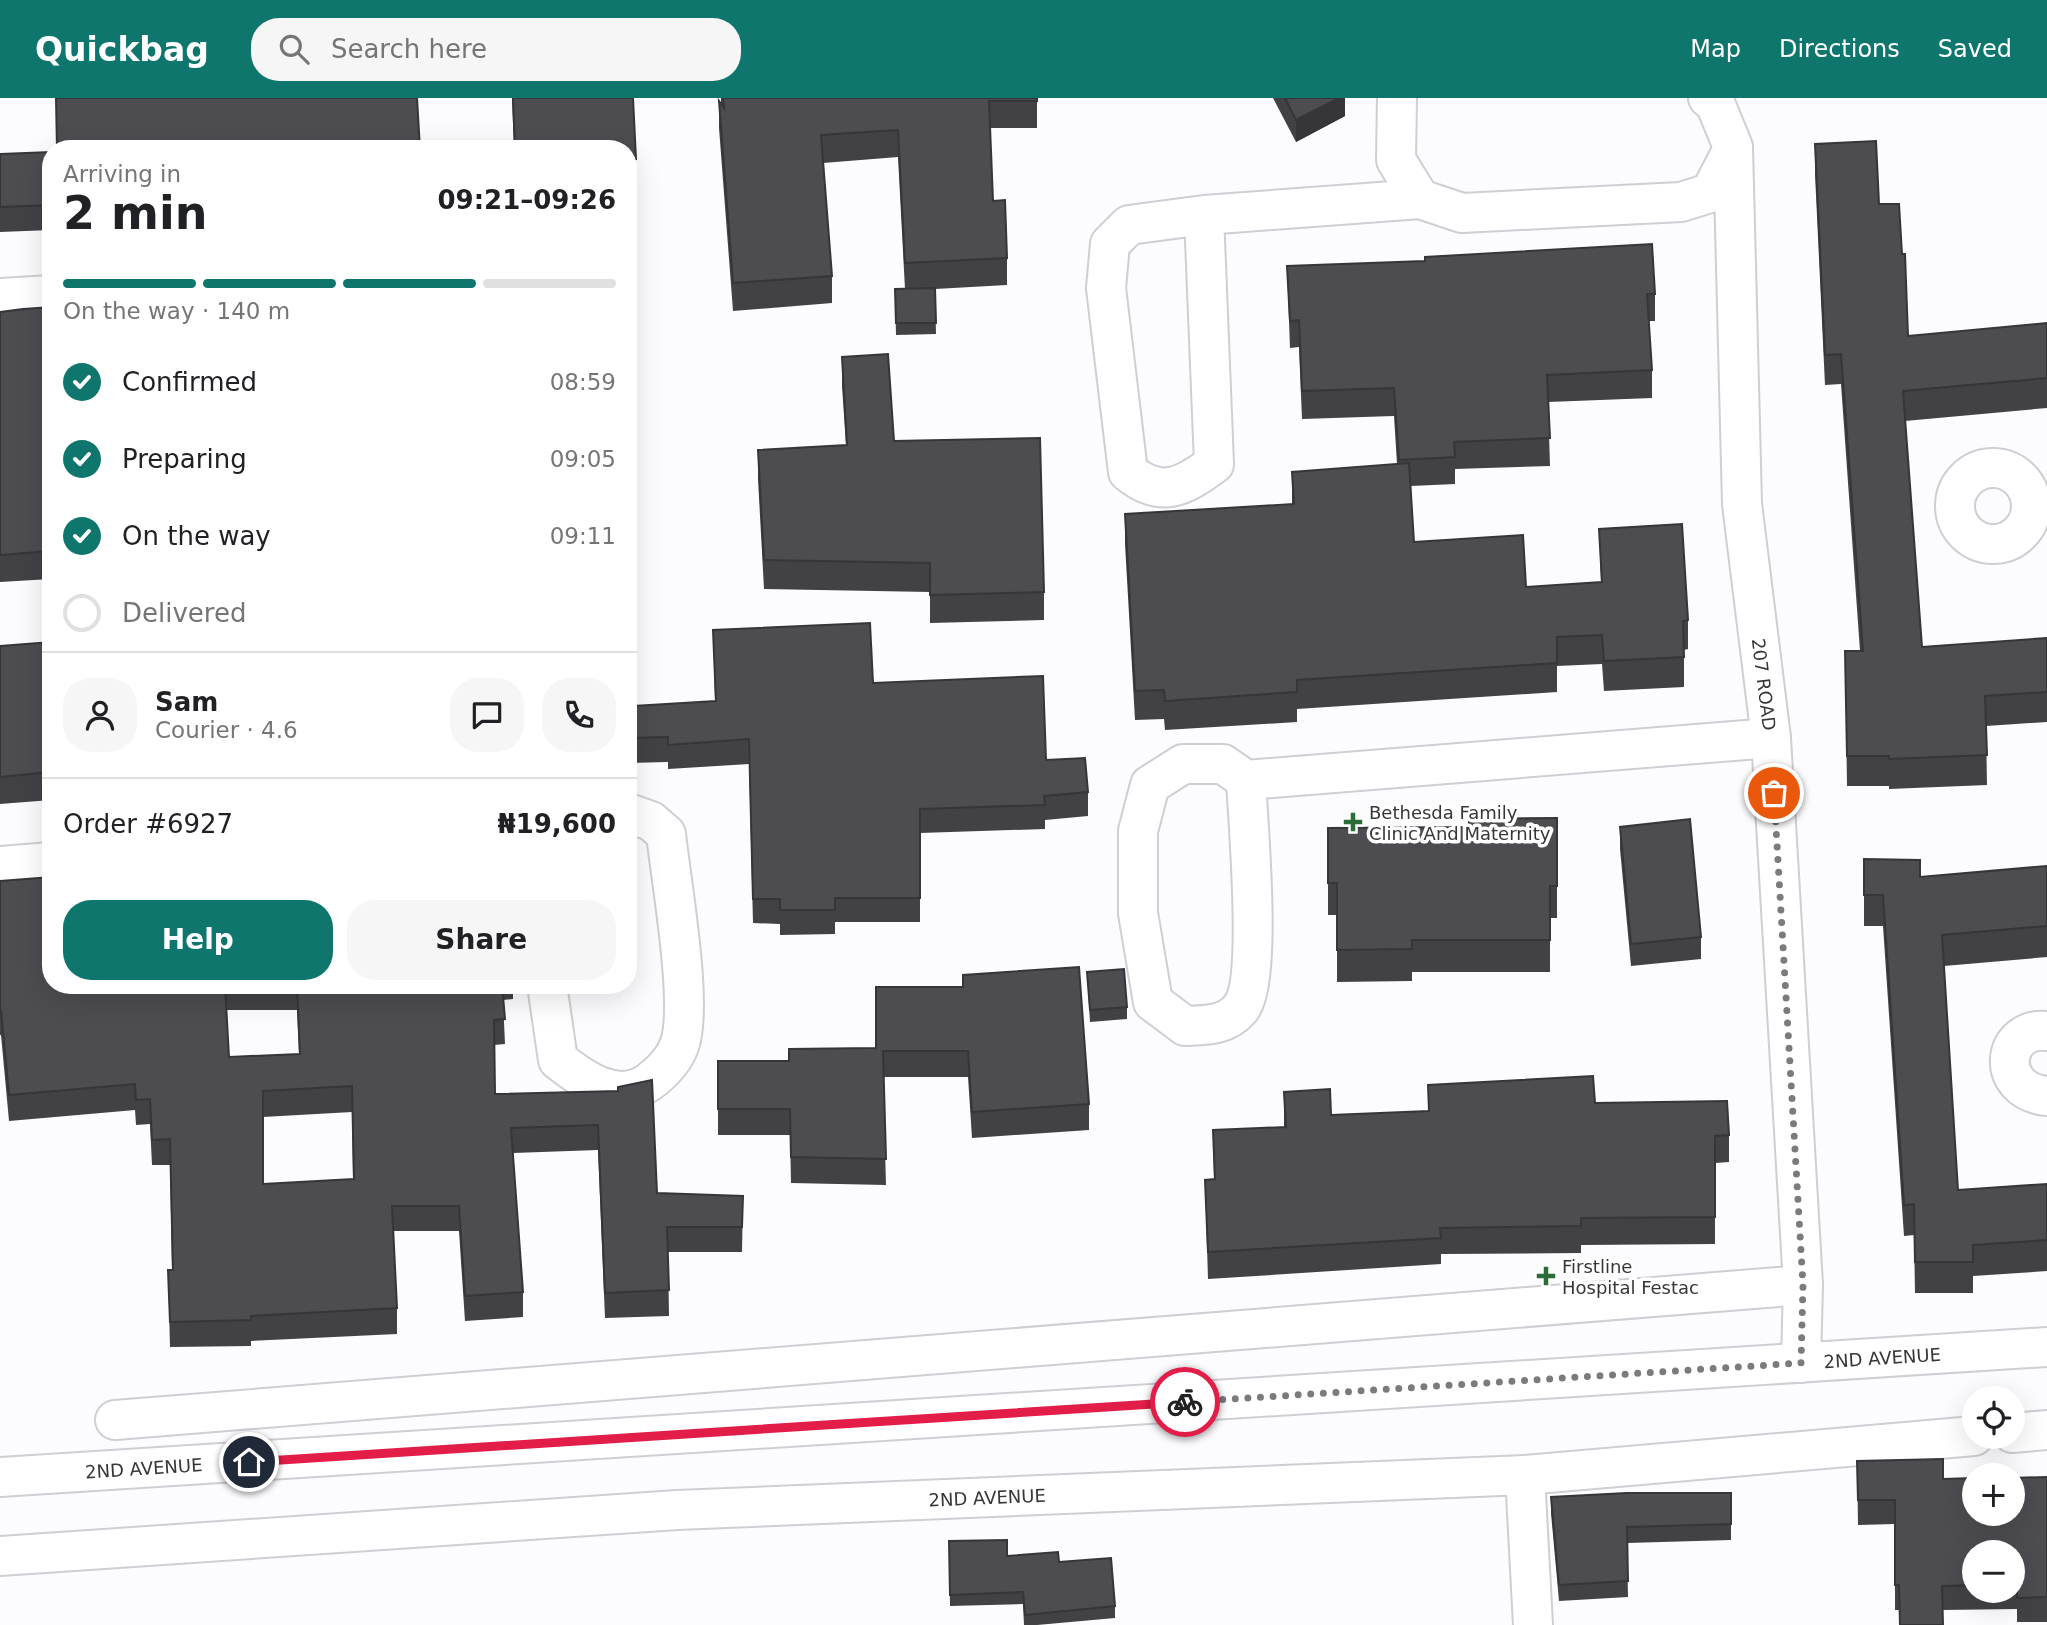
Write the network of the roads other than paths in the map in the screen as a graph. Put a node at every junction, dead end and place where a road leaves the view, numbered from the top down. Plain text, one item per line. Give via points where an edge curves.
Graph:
1 (1397, 98) edge
2 (1708, 98) edge
3 (1733, 147) junction
4 (1420, 199) junction
5 (1204, 215) junction
6 (42, 296) edge
7 (0, 298) edge
8 (1771, 738) junction
9 (1246, 780) junction
10 (637, 816) edge
11 (42, 863) edge
12 (0, 866) edge
13 (548, 994) edge
14 (2047, 1031) edge
15 (2047, 1096) edge
16 (1803, 1285) junction
17 (2047, 1347) edge
18 (1801, 1363) junction
19 (115, 1420) dead end
20 (2047, 1430) edge
21 (2025, 1432) edge
22 (1962, 1437) edge
23 (1525, 1475) junction
24 (0, 1478) edge
25 (0, 1556) edge
26 (1533, 1625) edge

1 - 4 street via 1396,160
2 - 3 street, 207 ROAD via 1715,103
3 - 4 street via 1710,193 1681,202 1462,213
3 - 8 street, 207 ROAD via 1742,503
4 - 5 street
5 - 5 street via 1129,225 1110,244 1107,288 1128,471 1145,486 1185,486 1214,464
6 - 7 street
8 - 9 street
8 - 16 street, 207 ROAD
9 - 9 street via 1223,764 1183,764 1150,785 1139,831 1139,913 1153,1002 1185,1026 1217,1025 1240,1009 1252,971
10 - 13 street via 652,821 666,834 685,1015 679,1046 665,1070 643,1086 620,1092 584,1080 558,1060
11 - 12 street
14 - 15 street via 2025,1035 2014,1045 2009,1060 2019,1087 2032,1095
16 - 18 street, 207 ROAD
16 - 19 street
17 - 18 street, 2ND AVENUE
18 - 24 street, 2ND AVENUE
20 - 21 street
22 - 23 street, 2ND AVENUE
23 - 25 street, 2ND AVENUE via 677,1510
23 - 26 street

